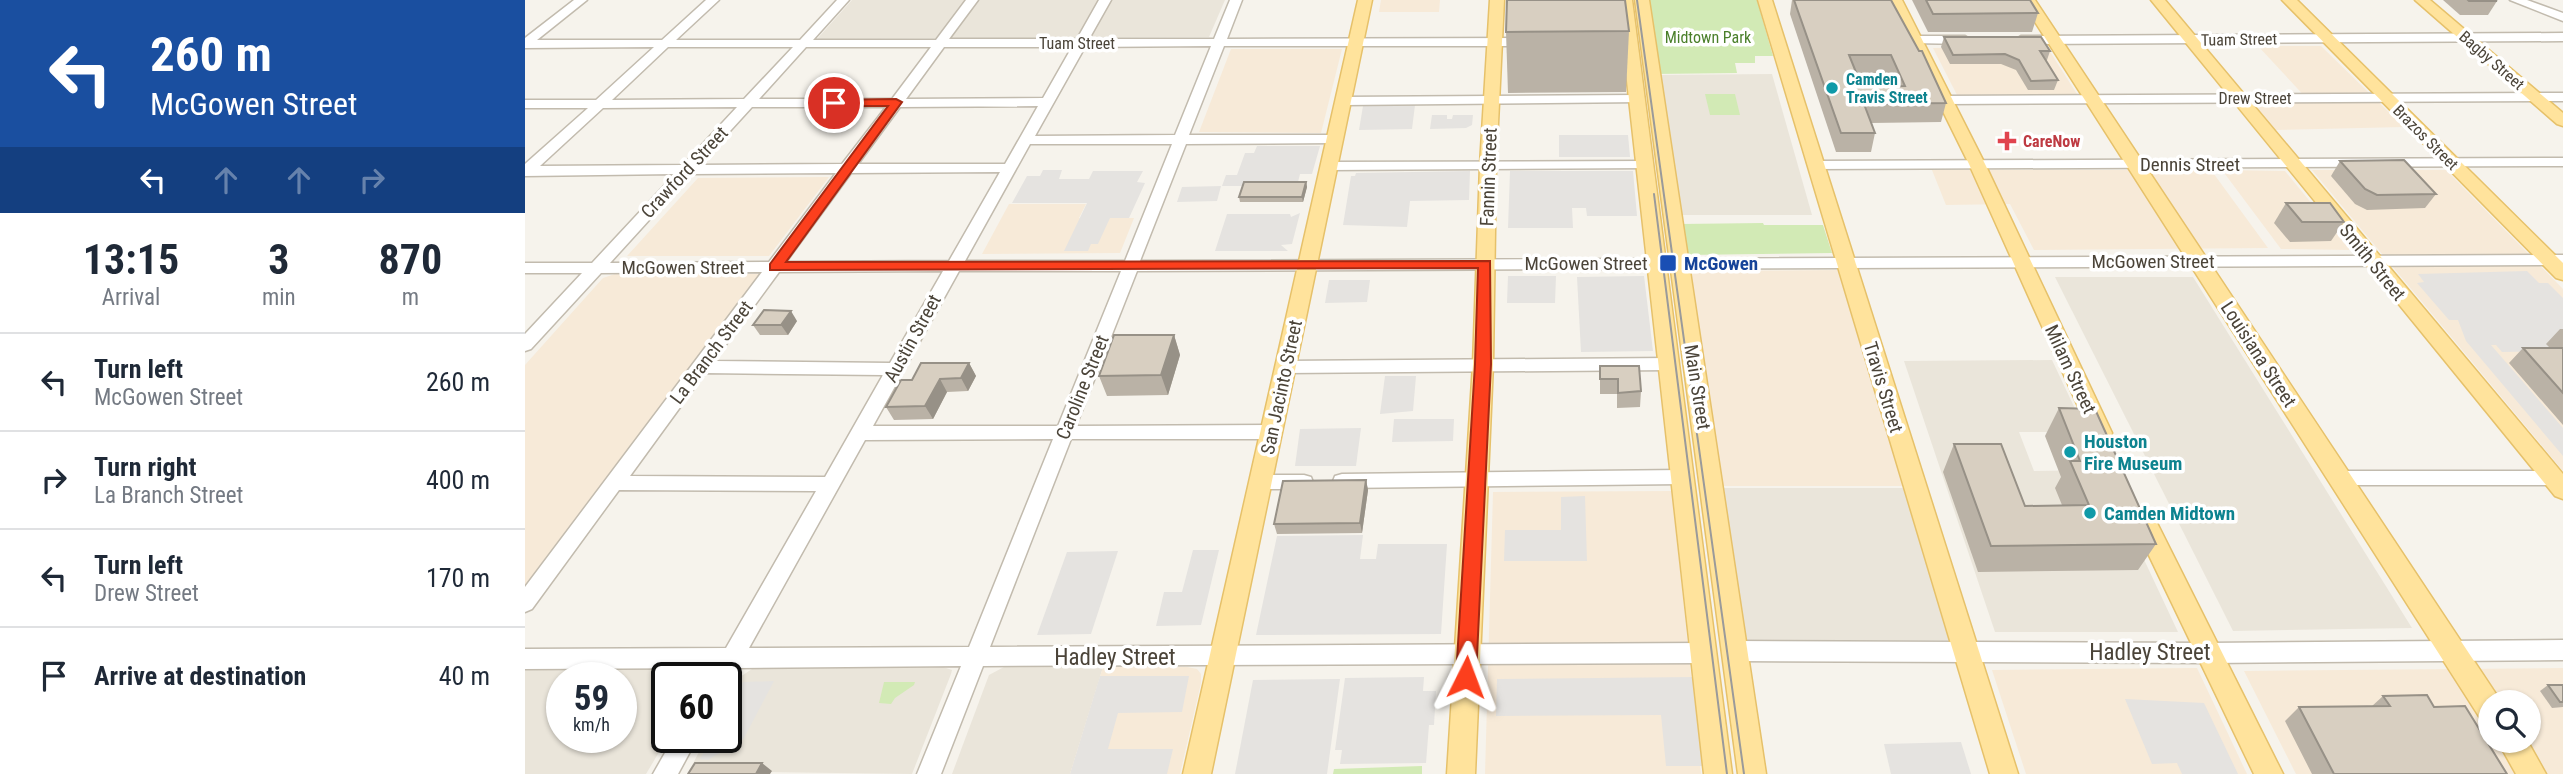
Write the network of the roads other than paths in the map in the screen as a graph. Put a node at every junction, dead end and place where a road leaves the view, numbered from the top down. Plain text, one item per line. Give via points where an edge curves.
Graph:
1 (582, 0) edge
2 (713, 0) edge
3 (843, 0) edge
4 (972, 0) edge
5 (1105, 0) edge
6 (1236, 0) edge
7 (1364, 0) edge
8 (1497, 0) edge
9 (1625, 0) edge
10 (1641, 0) edge
11 (1765, 0) edge
12 (1895, 0) edge
13 (2028, 0) edge
14 (2158, 0) edge
15 (2289, 0) edge
16 (2422, 0) edge
17 (2516, 0) edge
18 (2563, 17) edge
19 (2563, 37) edge
20 (2326, 38) junction
21 (2465, 38) junction
22 (2053, 39) junction
23 (2191, 39) junction
24 (1916, 40) junction
25 (1976, 40) edge
26 (2010, 40) edge
27 (1356, 42) junction
28 (1496, 42) junction
29 (1542, 42) edge
30 (941, 43) junction
31 (1080, 43) junction
32 (1219, 43) junction
33 (525, 44) edge
34 (665, 44) junction
35 (801, 44) junction
36 (2535, 97) junction
37 (2563, 97) edge
38 (2239, 98) junction
39 (2386, 98) junction
40 (1637, 99) junction
41 (2092, 99) junction
42 (1946, 100) junction
43 (1344, 101) junction
44 (1492, 101) junction
45 (896, 102) junction
46 (1046, 102) junction
47 (748, 103) junction
48 (525, 104) edge
49 (599, 104) junction
50 (2563, 121) edge
51 (1335, 139) junction
52 (1024, 140) junction
53 (1180, 140) junction
54 (2563, 162) edge
55 (2293, 163) junction
56 (2451, 163) junction
57 (1977, 164) junction
58 (2133, 164) junction
59 (1488, 165) junction
60 (1645, 165) junction
61 (1816, 165) junction
62 (1329, 166) junction
63 (849, 167) junction
64 (1008, 167) junction
65 (687, 169) junction
66 (526, 170) edge
67 (2372, 260) junction
68 (2556, 260) edge
69 (2198, 261) junction
70 (1846, 262) junction
71 (2021, 262) junction
72 (1668, 263) junction
73 (1485, 264) junction
74 (1130, 265) junction
75 (1307, 265) junction
76 (952, 266) junction
77 (775, 267) junction
78 (525, 268) edge
79 (595, 268) junction
80 (2563, 274) edge
81 (525, 345) edge
82 (1483, 364) junction
83 (1669, 364) junction
84 (699, 367) junction
85 (1286, 367) junction
86 (895, 369) junction
87 (1063, 432) junction
88 (1270, 432) junction
89 (859, 433) junction
90 (2111, 453) edge
91 (1682, 477) junction
92 (2340, 478) junction
93 (1476, 480) junction
94 (615, 482) junction
95 (1261, 482) junction
96 (829, 484) junction
97 (2558, 484) edge
98 (2134, 501) edge
99 (525, 603) edge
100 (2563, 650) edge
101 (1737, 651) junction
102 (2453, 651) junction
103 (1965, 652) junction
104 (1704, 653) junction
105 (2209, 653) junction
106 (1467, 655) junction
107 (1223, 657) junction
108 (976, 658) junction
109 (525, 659) edge
110 (729, 662) edge
111 (651, 665) edge
112 (742, 667) edge
113 (2478, 690) edge
114 (678, 753) edge
115 (2519, 753) edge
116 (666, 774) edge
117 (929, 774) edge
118 (1198, 774) edge
119 (1461, 774) edge
120 (1718, 774) edge
121 (1752, 774) edge
122 (2004, 774) edge
123 (2269, 774) edge
124 (2532, 774) edge

1 - 33 street
2 - 34 street
3 - 35 street, Crawford Street
4 - 30 street, La Branch Street
5 - 31 street, Austin Street
6 - 32 street, Caroline Street
7 - 27 main road, San Jacinto Street
8 - 28 main road, Fannin Street
9 - 40 main road, Main Street via 1624,42
10 - 72 main road, Main Street
11 - 61 main road, Travis Street
12 - 24 main road, Milam Street
13 - 22 main road, Louisiana Street
14 - 23 main road, Smith Street
15 - 20 main road, Brazos Street
16 - 21 main road, Bagby Street
17 - 18 street
19 - 21 street, Tuam Street
20 - 21 street, Tuam Street
20 - 23 street, Tuam Street
20 - 39 main road, Brazos Street
21 - 36 main road, Bagby Street
22 - 23 street, Tuam Street
22 - 26 street, Tuam Street
22 - 41 main road, Louisiana Street
23 - 38 main road, Smith Street
24 - 25 street
24 - 42 main road, Milam Street
27 - 28 street, Tuam Street
27 - 32 street, Tuam Street
27 - 43 main road, San Jacinto Street
28 - 29 street, Tuam Street
28 - 44 main road, Fannin Street
30 - 31 street, Tuam Street
30 - 35 street, Tuam Street
30 - 45 street, La Branch Street
31 - 32 street, Tuam Street
31 - 46 street, Austin Street
32 - 53 street, Caroline Street
33 - 34 street, Tuam Street
34 - 35 street, Tuam Street
34 - 49 street
35 - 47 street, Crawford Street
36 - 37 street, Drew Street
36 - 39 street, Drew Street
36 - 50 main road, Bagby Street
38 - 39 street, Drew Street
38 - 41 street, Drew Street
38 - 55 main road, Smith Street
39 - 56 main road, Brazos Street
40 - 44 street
40 - 60 main road, Main Street
41 - 42 street, Drew Street
41 - 58 main road, Louisiana Street
42 - 57 main road, Milam Street
43 - 44 street
43 - 51 main road, San Jacinto Street
44 - 59 main road, Fannin Street
45 - 46 street
45 - 47 street
45 - 63 street, La Branch Street
46 - 52 street, Austin Street
47 - 49 street
47 - 65 street, Crawford Street
48 - 49 street
49 - 66 street
51 - 53 street
51 - 62 main road, San Jacinto Street
52 - 53 street
52 - 64 street, Austin Street
53 - 74 street, Caroline Street
54 - 56 street, Dennis Street
55 - 56 street, Dennis Street
55 - 58 street, Dennis Street
55 - 67 main road, Smith Street
56 - 68 main road, Brazos Street
57 - 58 street, Dennis Street
57 - 61 street, Dennis Street
57 - 71 main road, Milam Street
58 - 69 main road, Louisiana Street
59 - 60 street
59 - 62 street
59 - 73 main road, Fannin Street
60 - 72 main road, Main Street
61 - 70 main road, Travis Street
62 - 75 main road, San Jacinto Street
63 - 64 street
63 - 65 street
63 - 77 street, La Branch Street
64 - 76 street, Austin Street
65 - 66 street
65 - 79 street, Crawford Street
67 - 68 street, McGowen Street
67 - 69 street, McGowen Street
67 - 97 main road, Smith Street
68 - 80 main road, Brazos Street
69 - 71 street, McGowen Street
69 - 92 main road, Louisiana Street
70 - 71 street, McGowen Street
70 - 72 street, McGowen Street
70 - 103 main road, Travis Street
71 - 90 main road, Milam Street
72 - 73 street, McGowen Street
72 - 83 main road, Main Street
72 - 101 main road, Main Street
73 - 75 street, McGowen Street
73 - 82 main road, Fannin Street
74 - 75 street, McGowen Street
74 - 76 street, McGowen Street
74 - 87 street, Caroline Street
75 - 85 main road, San Jacinto Street
76 - 77 street, McGowen Street
76 - 86 street, Austin Street
77 - 79 street, McGowen Street
77 - 84 street, La Branch Street
78 - 79 street, McGowen Street
79 - 81 street, Crawford Street
82 - 83 street
82 - 85 street
82 - 93 main road, Fannin Street
83 - 91 main road, Main Street
84 - 86 street
84 - 94 street, La Branch Street
85 - 88 main road, San Jacinto Street
86 - 89 street, Austin Street
87 - 88 street
87 - 89 street
87 - 108 street, Caroline Street
88 - 95 main road, San Jacinto Street
89 - 96 street, Austin Street
91 - 93 street
91 - 104 main road, Main Street
92 - 97 street
92 - 102 main road, Louisiana Street
93 - 95 street
93 - 106 main road, Fannin Street
94 - 96 street
94 - 99 street, La Branch Street
95 - 107 main road, San Jacinto Street
96 - 110 street, Austin Street
98 - 105 main road
100 - 102 street, Hadley Street
101 - 103 street, Hadley Street
101 - 121 main road, Main Street
102 - 105 street, Hadley Street
102 - 113 main road, Louisiana Street
103 - 105 street, Hadley Street
103 - 122 main road, Travis Street
104 - 106 street, Hadley Street
104 - 120 main road, Main Street
105 - 123 main road
106 - 107 street, Hadley Street
106 - 119 main road, Fannin Street
107 - 108 street, Hadley Street
107 - 118 main road, San Jacinto Street
108 - 112 street, Hadley Street
108 - 117 street, Caroline Street
109 - 111 street, Hadley Street
114 - 116 street
115 - 124 main road

